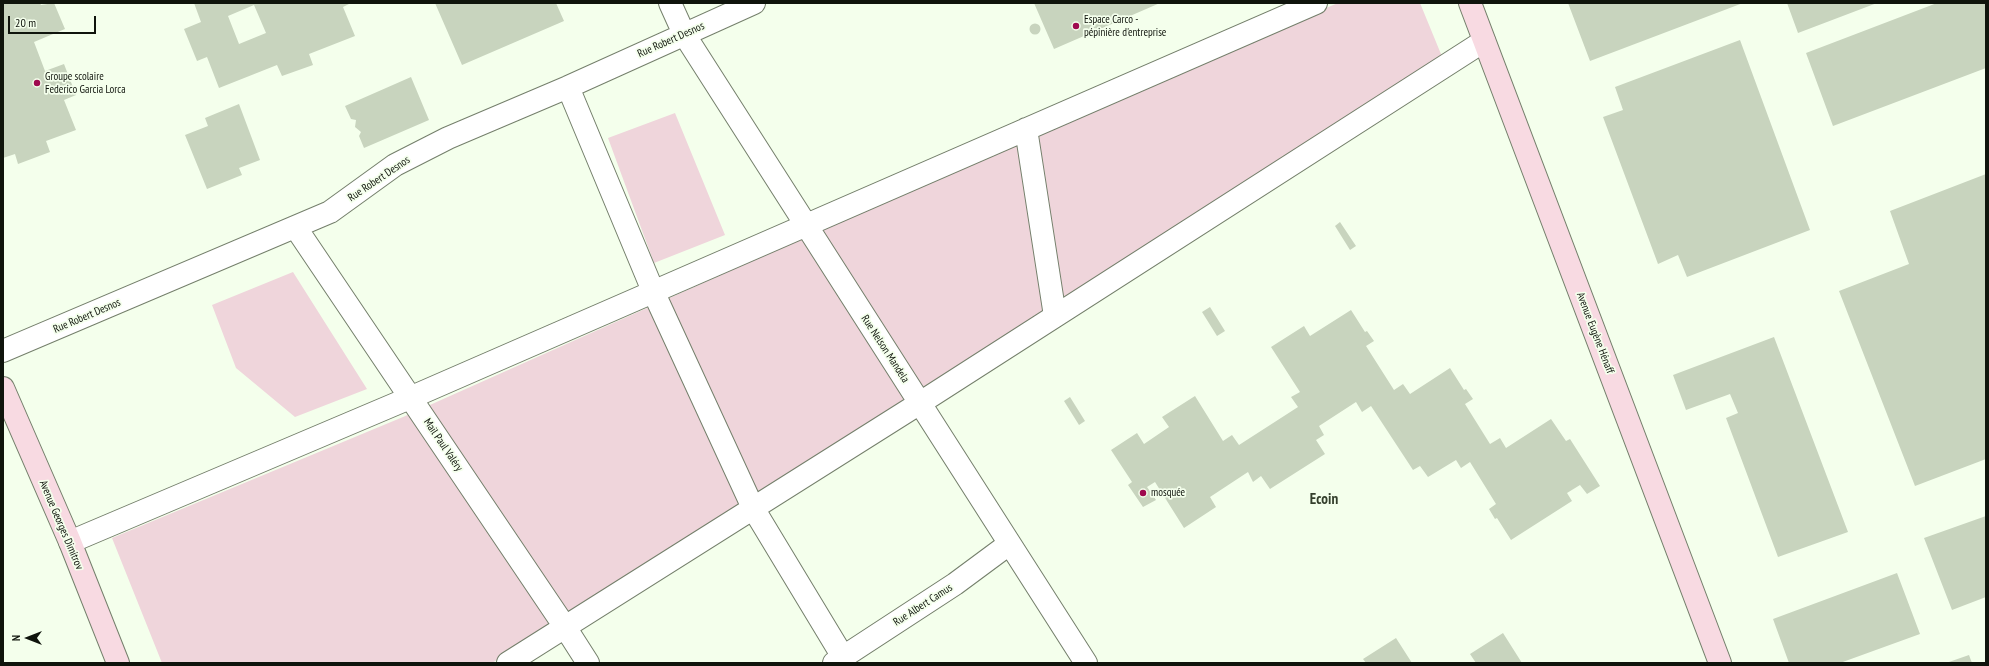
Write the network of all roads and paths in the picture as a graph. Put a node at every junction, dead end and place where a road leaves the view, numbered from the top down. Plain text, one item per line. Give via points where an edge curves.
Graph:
1 (670, 3) edge
2 (754, 3) edge
3 (1316, 3) edge
4 (1470, 3) edge
5 (684, 34) junction
6 (1484, 41) junction
7 (568, 87) junction
8 (1026, 129) junction
9 (806, 225) junction
10 (296, 228) junction
11 (654, 291) junction
12 (1055, 316) junction
13 (3, 351) edge
14 (3, 388) edge
15 (412, 397) junction
16 (920, 403) junction
17 (753, 508) junction
18 (70, 542) junction
19 (1009, 544) junction
20 (565, 627) junction
21 (839, 660) edge
22 (118, 663) edge
23 (508, 663) edge
24 (588, 663) edge
25 (1086, 663) edge
26 (1720, 663) edge

1 - 5 street, Rue Nelson Mandela
2 - 5 street, Rue Robert Desnos
3 - 8 street
4 - 6 main road, Avenue Eugène Hénaff
5 - 7 street, Rue Robert Desnos
5 - 9 street, Rue Nelson Mandela
6 - 12 street
6 - 26 main road, Avenue Eugène Hénaff
7 - 10 street, Rue Robert Desnos via 448,138 395,165 330,212
7 - 11 street
8 - 9 street
8 - 12 street
9 - 11 street
9 - 16 street, Rue Nelson Mandela
10 - 13 street, Rue Robert Desnos
10 - 15 street, Mail Paul Valéry
11 - 15 street
11 - 17 street
12 - 16 street
14 - 18 main road, Avenue Georges Dimitrov
15 - 18 street
15 - 20 street, Mail Paul Valéry
16 - 17 street
16 - 19 street, Rue Nelson Mandela
17 - 20 street
17 - 21 street
18 - 22 main road, Avenue Georges Dimitrov
19 - 21 street, Rue Albert Camus via 955,584
19 - 25 street, Rue Nelson Mandela via 1027,568
20 - 23 street
20 - 24 street, Mail Paul Valéry

